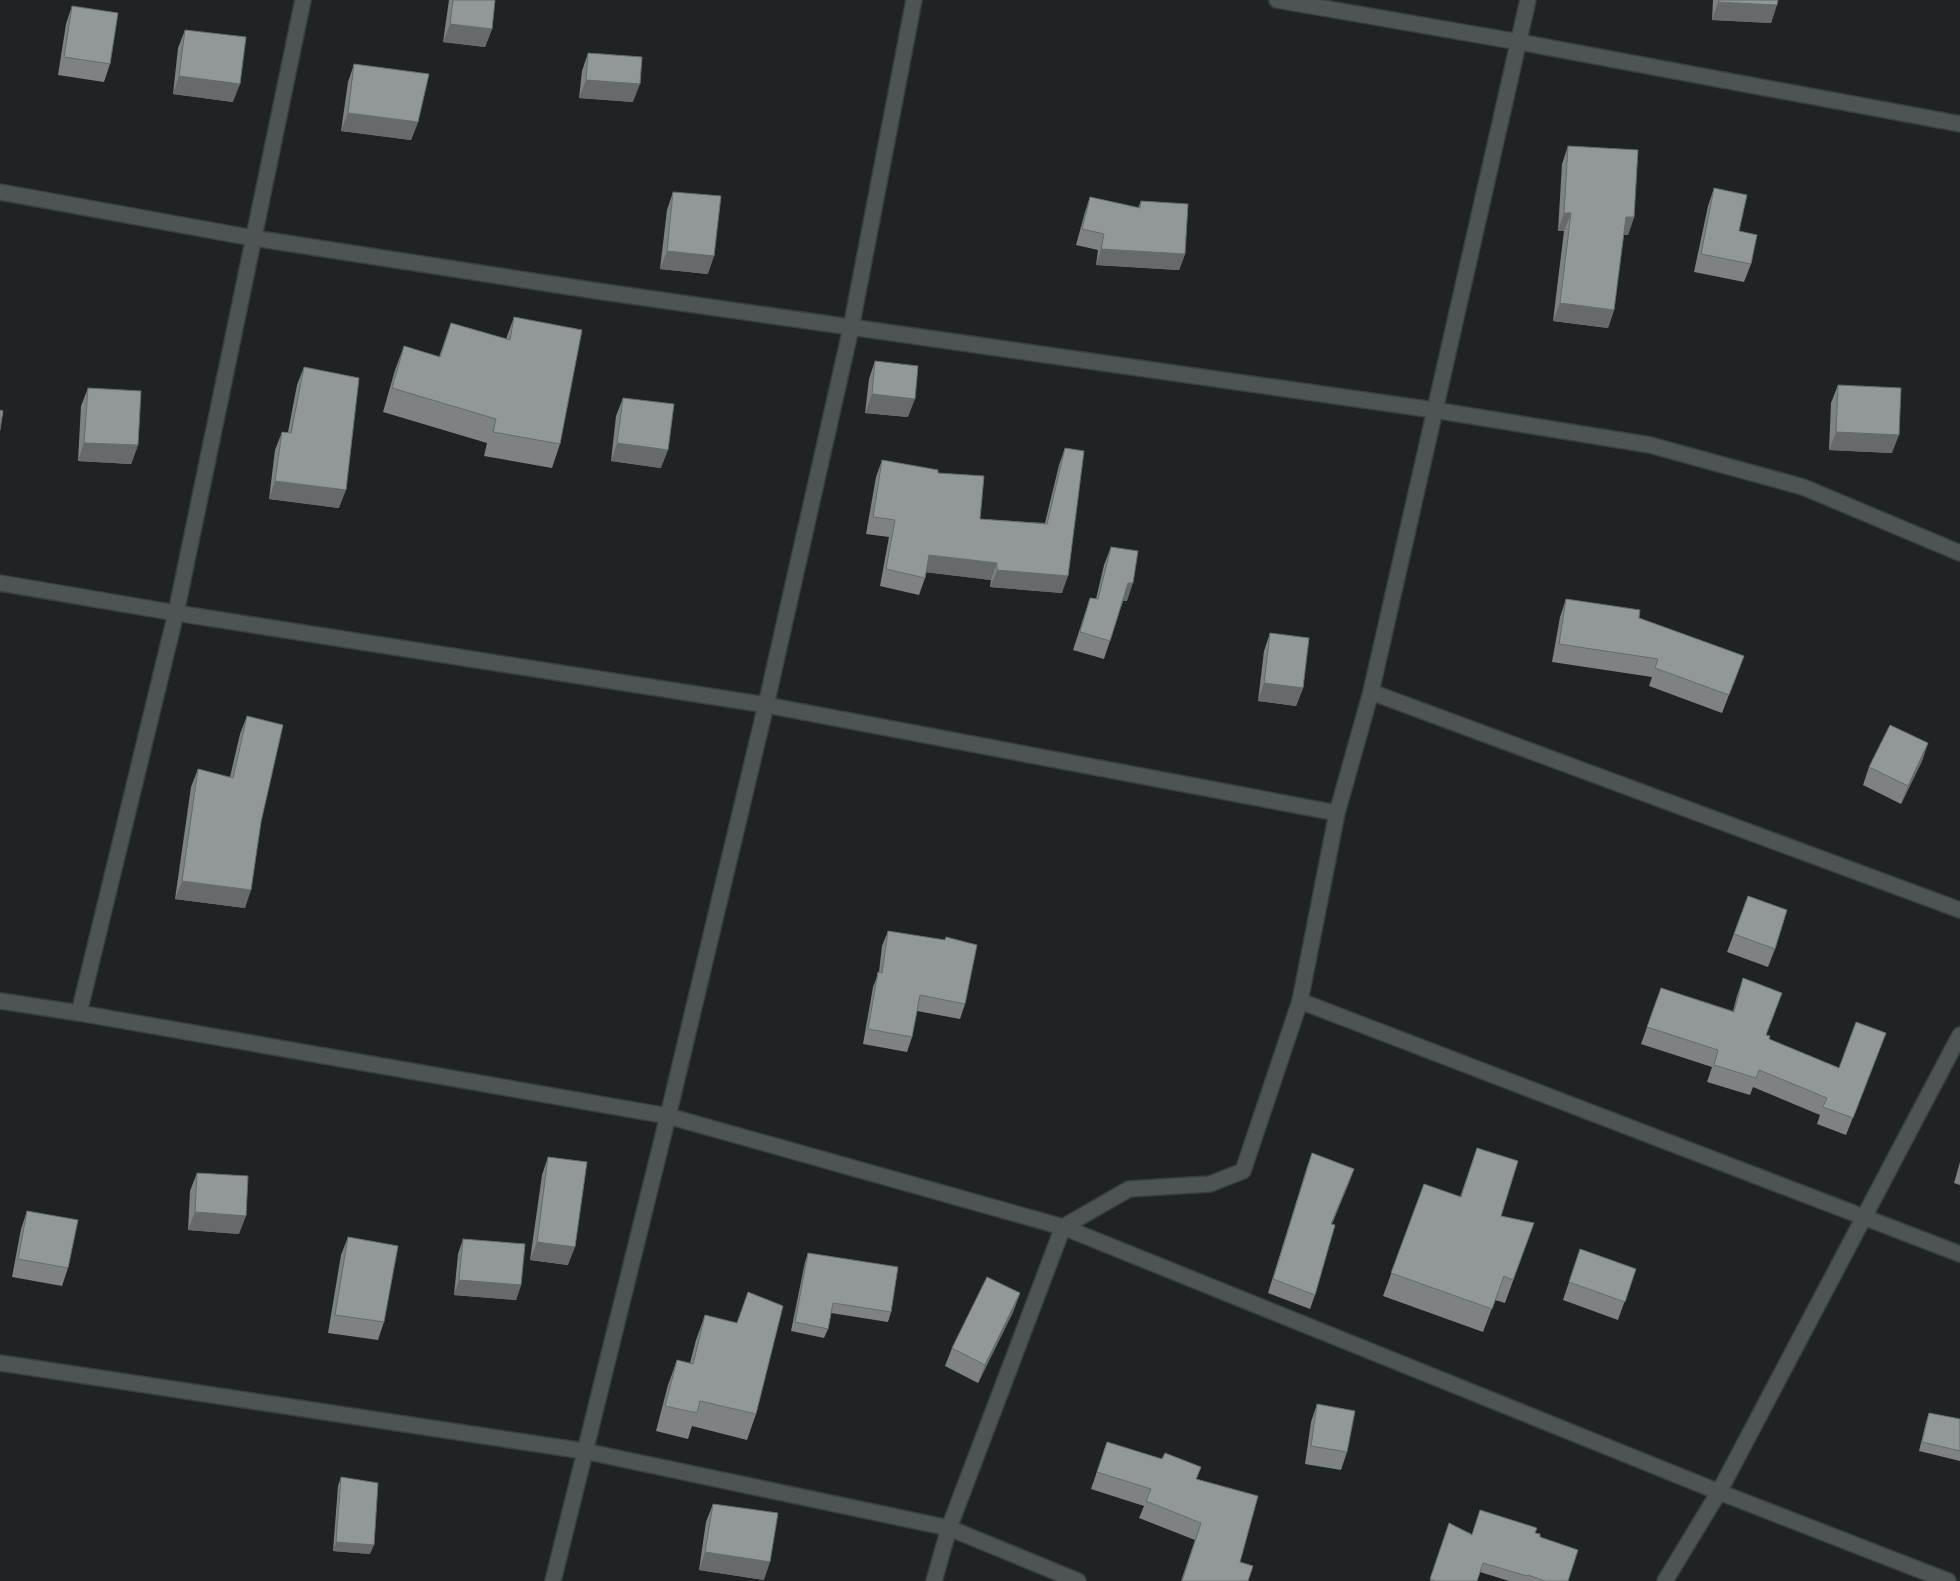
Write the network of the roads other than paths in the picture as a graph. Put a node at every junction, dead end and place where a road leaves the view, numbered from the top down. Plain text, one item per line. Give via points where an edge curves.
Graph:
1 (303, 0) edge
2 (914, 0) edge
3 (1277, 0) edge
4 (1528, 0) edge
5 (1519, 42) junction
6 (1960, 124) edge
7 (0, 192) edge
8 (253, 238) junction
9 (851, 328) junction
10 (1434, 410) junction
11 (1960, 553) edge
12 (0, 583) edge
13 (176, 613) junction
14 (1371, 692) junction
15 (766, 705) junction
16 (1337, 813) junction
17 (1960, 910) edge
18 (1300, 1000) junction
19 (0, 1001) edge
20 (80, 1013) junction
21 (1960, 1035) edge
22 (668, 1116) junction
23 (1864, 1218) junction
24 (1063, 1227) junction
25 (1960, 1254) edge
26 (0, 1363) edge
27 (584, 1451) junction
28 (1719, 1492) junction
29 (949, 1528) junction
30 (553, 1581) edge
31 (934, 1581) edge
32 (1078, 1581) edge
33 (1665, 1581) edge
34 (1948, 1581) edge

1 - 8 street
2 - 9 street
3 - 5 street
4 - 5 street
5 - 6 street
5 - 10 street
7 - 8 street
8 - 9 street
8 - 13 street
9 - 10 street
9 - 15 street
10 - 11 street via 1650,445 1732,466 1803,487
10 - 14 street
12 - 13 street
13 - 15 street
13 - 20 street
14 - 16 street
14 - 17 street
15 - 16 street
15 - 22 street
16 - 18 street
18 - 23 street
18 - 24 street via 1243,1171 1210,1184 1129,1190
19 - 20 street
20 - 22 street
21 - 23 street
22 - 24 street
22 - 27 street
23 - 25 street
23 - 28 street
24 - 28 street
24 - 29 street
26 - 27 street
27 - 29 street
27 - 30 street
28 - 33 street
28 - 34 street
29 - 31 street
29 - 32 street

